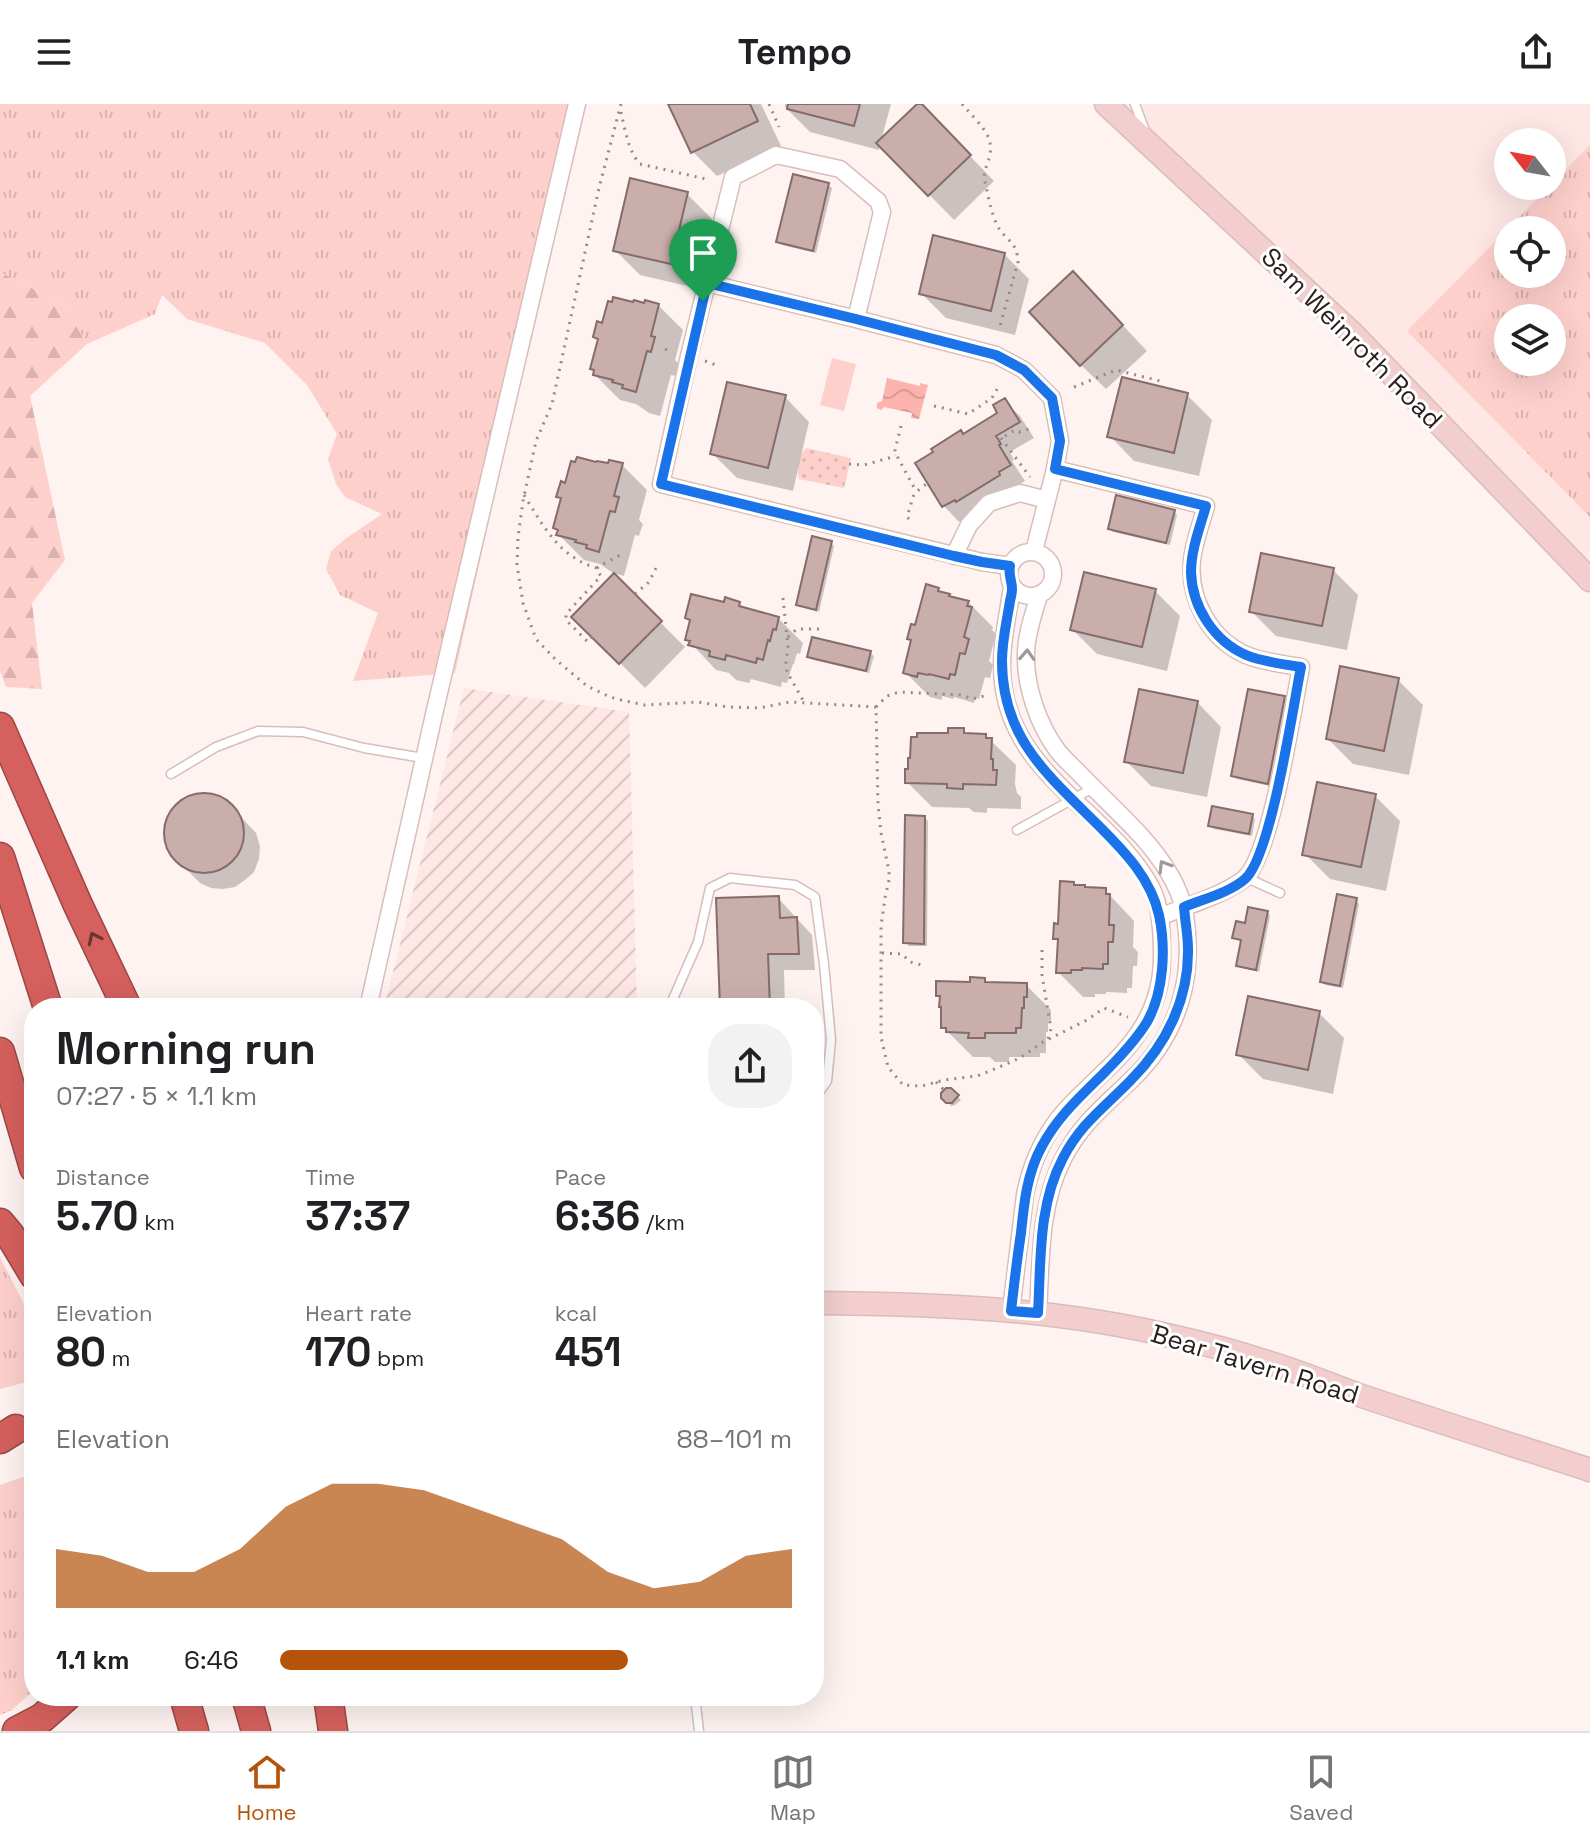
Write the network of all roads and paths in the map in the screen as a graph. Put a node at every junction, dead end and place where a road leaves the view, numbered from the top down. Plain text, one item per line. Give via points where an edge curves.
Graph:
1 (577, 104) edge
2 (769, 104) edge
3 (962, 104) edge
4 (1106, 104) edge
5 (1135, 104) edge
6 (620, 106) edge
7 (779, 127) dead end
8 (1152, 147) junction
9 (706, 179) dead end
10 (707, 283) junction
11 (856, 319) junction
12 (1000, 326) dead end
13 (701, 360) dead end
14 (716, 365) dead end
15 (1000, 384) dead end
16 (1158, 386) dead end
17 (1074, 387) dead end
18 (934, 406) dead end
19 (901, 426) dead end
20 (1032, 428) dead end
21 (897, 456) junction
22 (849, 464) dead end
23 (1055, 469) junction
24 (1036, 479) dead end
25 (926, 484) dead end
26 (916, 491) junction
27 (524, 495) junction
28 (1047, 500) junction
29 (909, 519) dead end
30 (1034, 551) junction
31 (620, 555) dead end
32 (954, 556) junction
33 (1010, 566) junction
34 (597, 568) junction
35 (656, 568) dead end
36 (1590, 580) edge
37 (1012, 587) junction
38 (635, 594) dead end
39 (1039, 595) junction
40 (783, 598) dead end
41 (821, 629) dead end
42 (592, 637) dead end
43 (788, 637) junction
44 (991, 693) dead end
45 (804, 702) junction
46 (876, 707) junction
47 (0, 727) edge
48 (424, 759) junction
49 (171, 774) dead end
50 (1093, 788) junction
51 (1073, 800) junction
52 (1017, 830) dead end
53 (0, 857) edge
54 (1247, 878) junction
55 (1280, 893) dead end
56 (1184, 907) junction
57 (1160, 917) junction
58 (1042, 950) dead end
59 (881, 953) junction
60 (922, 965) dead end
61 (45, 998) edge
62 (122, 998) edge
63 (370, 998) edge
64 (673, 998) edge
65 (1132, 1018) dead end
66 (1051, 1029) junction
67 (1061, 1033) junction
68 (1048, 1039) junction
69 (0, 1052) edge
70 (936, 1082) junction
71 (824, 1085) edge
72 (944, 1090) dead end
73 (24, 1134) edge
74 (0, 1223) edge
75 (24, 1258) edge
76 (824, 1303) edge
77 (1011, 1311) junction
78 (1038, 1313) junction
79 (1590, 1470) edge
80 (56, 1706) edge
81 (187, 1706) edge
82 (249, 1706) edge
83 (329, 1706) edge
84 (696, 1706) edge
85 (17, 1731) edge
86 (194, 1731) edge
87 (256, 1731) edge
88 (333, 1731) edge
89 (699, 1731) edge

1 - 48 street
2 - 7 path
3 - 12 path via 990,142 983,177 998,227 1018,255
4 - 8 street, Sam Weinroth Road
5 - 8 lane
6 - 9 path via 636,161
6 - 27 path via 552,404 536,441
8 - 36 street, Sam Weinroth Road via 1353,334
10 - 11 street
10 - 11 street via 733,177 776,155 840,169 878,201 882,212
10 - 32 street via 661,484
11 - 23 street via 996,355 1024,370 1052,398 1060,441
13 - 14 path
15 - 18 path via 992,398 968,414
16 - 17 path via 1160,381 1116,370
19 - 21 path
20 - 24 path via 1000,439
21 - 22 path
21 - 26 path
23 - 28 street
23 - 54 street via 1206,506 1191,573 1207,622 1223,641 1247,656 1301,667 1273,807
25 - 26 path
26 - 29 path
27 - 34 path via 557,545
27 - 45 path via 517,565 529,621 539,644 587,686 645,705 698,702 759,708
28 - 30 street
28 - 32 street via 1020,493 989,503 969,525
30 - 33 street via 1019,554
30 - 39 street via 1047,558 1053,571 1050,585
31 - 34 path
32 - 33 street
33 - 37 street
34 - 42 path via 601,576 565,617 588,642
35 - 38 path
37 - 39 street via 1024,595
37 - 51 street via 1002,662 1011,717 1039,765
50 -> 39 street via 1057,751 1033,700 1026,651
40 - 43 path
41 - 43 path via 797,629
43 - 45 path via 787,672
44 - 46 path via 972,699 899,692
45 - 46 path
46 - 59 path via 879,823 889,871
62 -> 47 highway
48 - 49 lane via 303,732 258,731 216,747
48 - 63 street
50 - 51 lane
56 -> 50 street via 1151,847
51 - 52 lane
51 - 57 street via 1135,866 1151,889
53 - 61 highway
54 - 55 lane
54 - 56 street
56 - 57 street
56 - 78 street via 1186,981 1171,1029 1133,1079 1081,1128 1051,1184
57 - 77 street via 1161,977 1147,1021 1056,1122 1028,1177
58 - 66 path
59 - 60 path via 902,954
59 - 70 path via 881,1037 888,1067 903,1085
64 - 71 lane via 698,942 710,888 730,878 795,885 815,897 831,1040
65 - 67 path via 1104,1008
66 - 67 path
66 - 68 path
67 - 68 path
68 - 70 path via 977,1076
69 - 73 highway
70 - 72 path
74 - 75 highway
76 - 77 street, Bear Tavern Road
77 - 78 street, Bear Tavern Road
78 - 79 street, Bear Tavern Road via 1235,1352
80 - 85 highway
81 - 86 highway
82 - 87 highway
83 - 88 highway
84 - 89 lane

